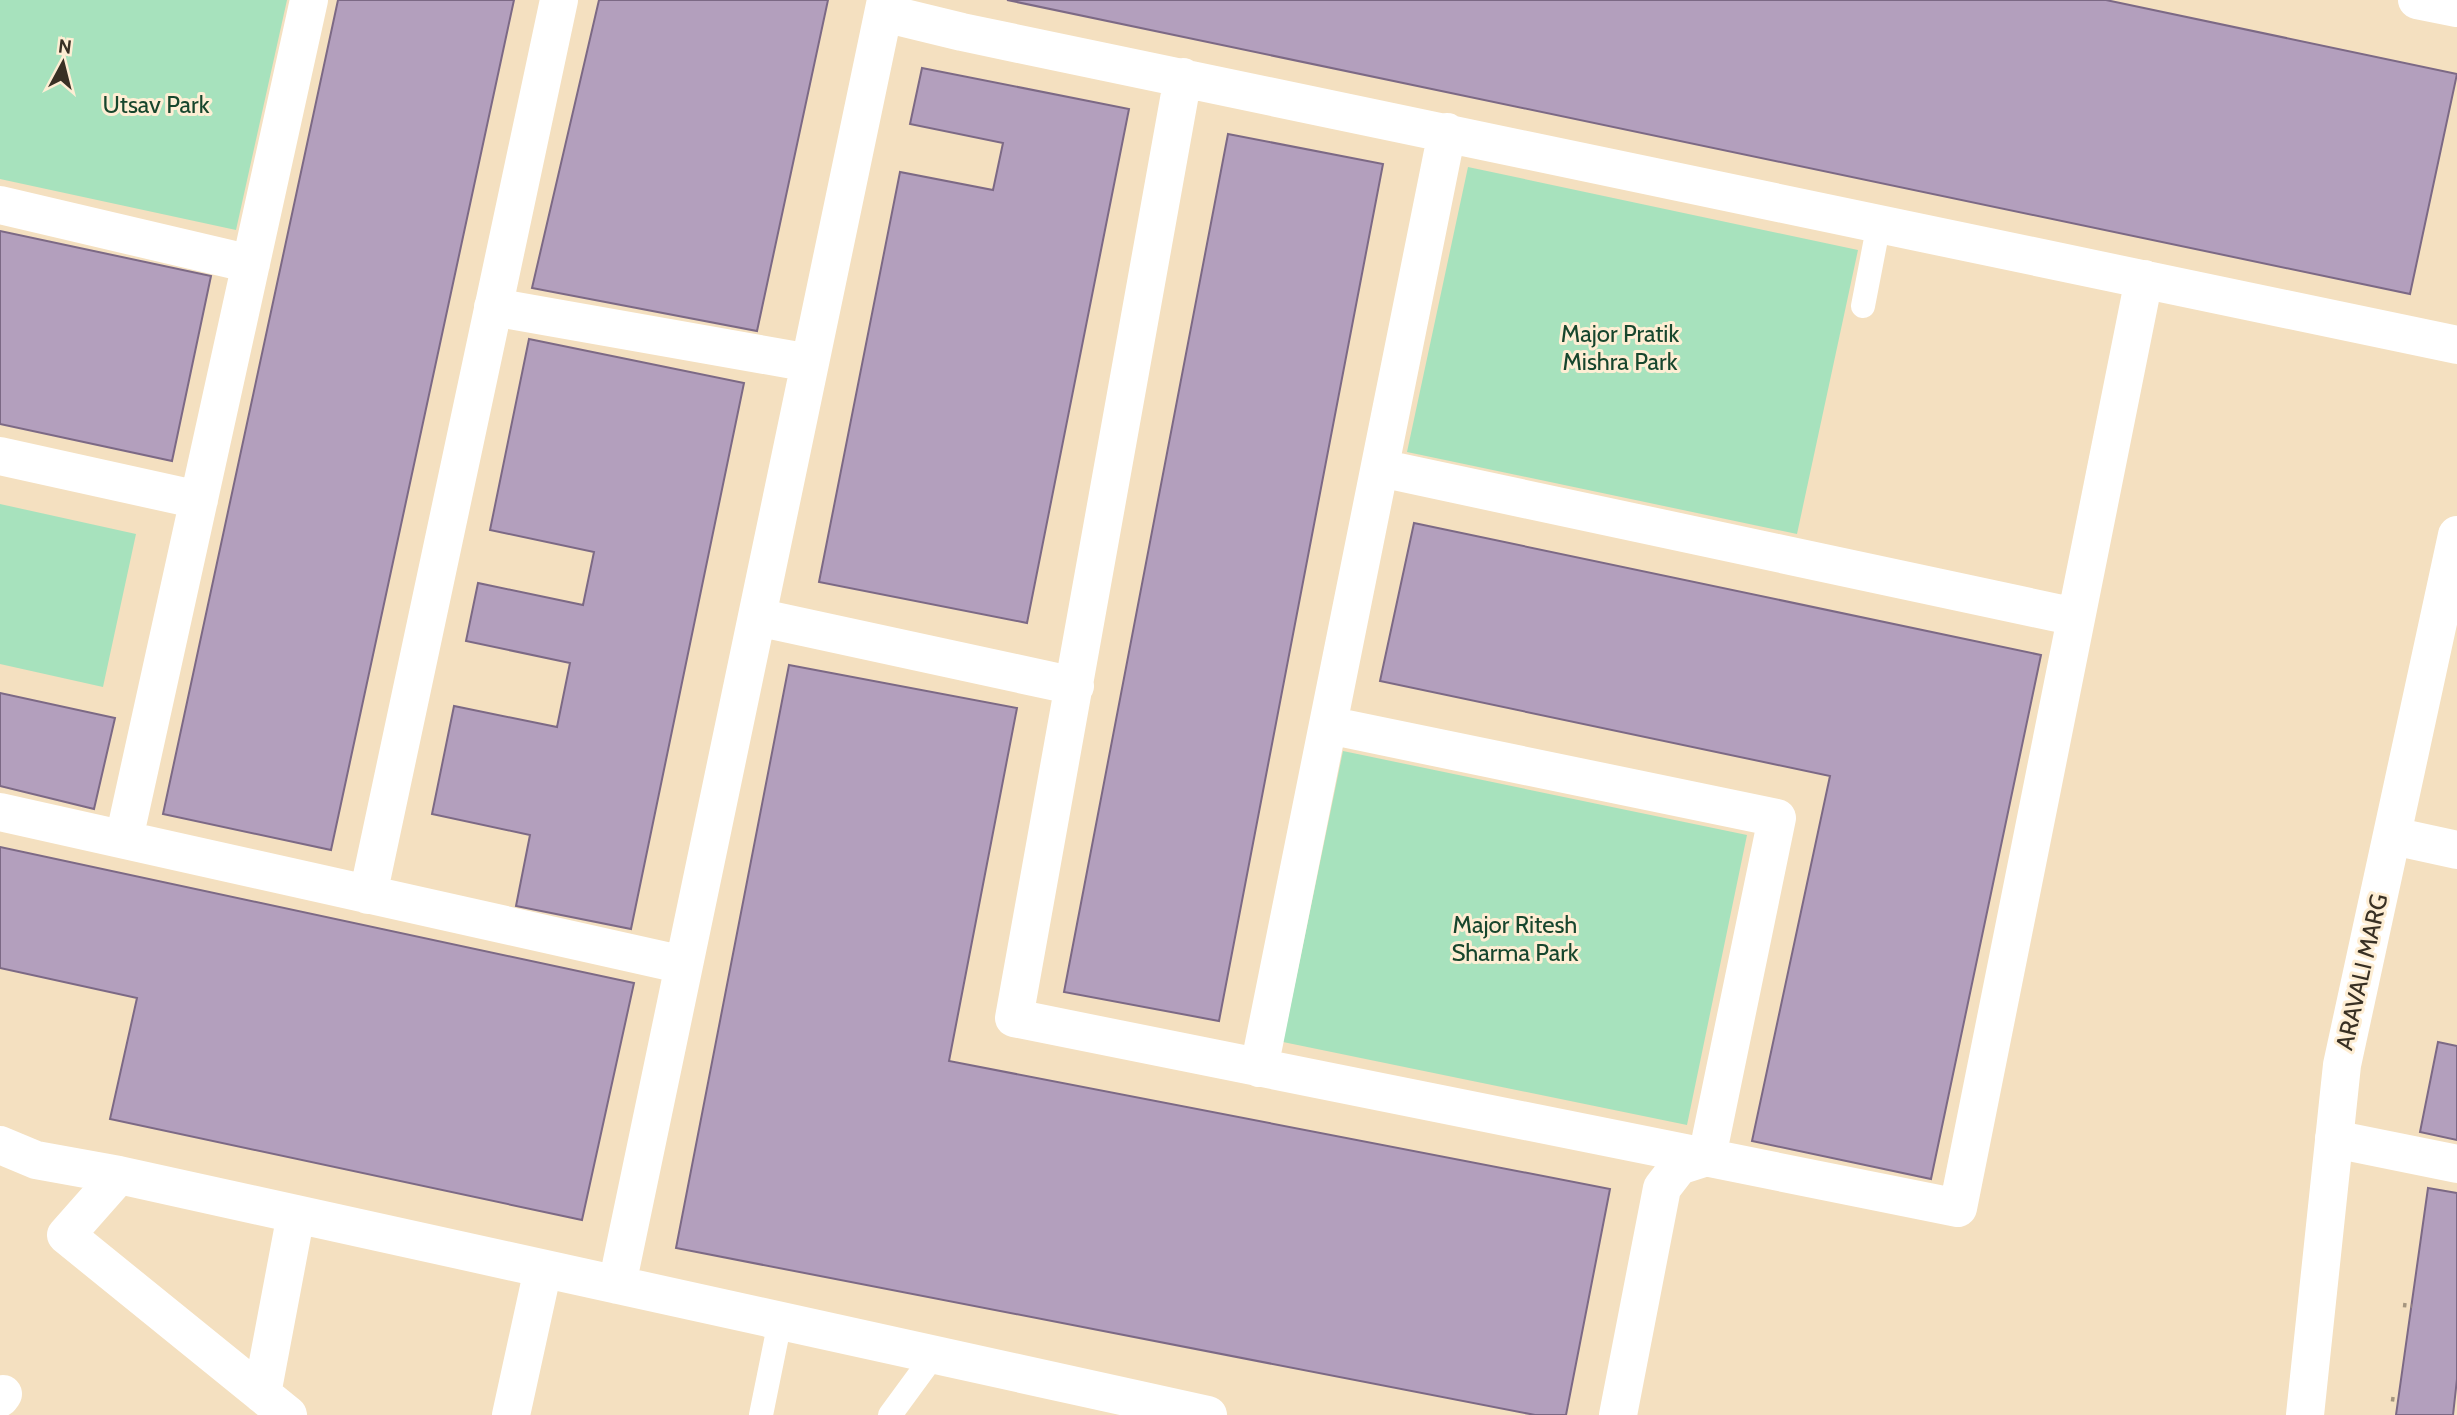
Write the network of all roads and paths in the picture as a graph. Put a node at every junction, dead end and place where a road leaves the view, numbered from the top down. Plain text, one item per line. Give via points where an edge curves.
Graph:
1 (309, 0) edge
2 (559, 0) edge
3 (2417, 0) edge
4 (885, 7) edge
5 (2457, 8) edge
6 (1183, 77) junction
7 (1447, 132) junction
8 (0, 205) edge
9 (1879, 223) junction
10 (251, 264) junction
11 (2144, 279) junction
12 (1863, 306) dead end
13 (493, 307) junction
14 (2457, 345) edge
15 (810, 363) junction
16 (0, 456) edge
17 (1380, 468) junction
18 (199, 500) junction
19 (2457, 535) edge
20 (757, 617) junction
21 (2076, 617) junction
22 (1075, 686) junction
23 (1328, 725) junction
24 (0, 812) edge
25 (2393, 836) junction
26 (124, 839) junction
27 (2457, 850) edge
28 (368, 894) junction
29 (684, 965) junction
30 (1259, 1068) junction
31 (2334, 1139) junction
32 (0, 1146) edge
33 (1707, 1157) junction
34 (2457, 1164) edge
35 (119, 1175) junction
36 (296, 1214) junction
37 (543, 1269) junction
38 (617, 1285) junction
39 (2403, 1305) dead end
40 (2412, 1306) dead end
41 (780, 1321) junction
42 (934, 1355) junction
43 (2391, 1399) dead end
44 (2398, 1400) dead end
45 (1113, 1404) edge
46 (275, 1405) edge
47 (511, 1415) edge
48 (761, 1415) edge
49 (890, 1415) edge
50 (1208, 1415) edge
51 (1618, 1415) edge
52 (2305, 1415) edge

1 - 10 street
2 - 13 street
3 - 5 street
4 - 6 street via 962,32
4 - 15 street
6 - 7 street
6 - 22 street
7 - 9 street
7 - 17 street
8 - 10 street
9 - 11 street
9 - 12 lane
10 - 18 street
11 - 14 street
11 - 21 street
13 - 15 street
13 - 28 street
15 - 20 street
16 - 18 street
17 - 21 street
17 - 23 street
18 - 26 street
19 - 25 street, ARAVALI MARG
20 - 22 street
20 - 29 street
21 - 33 street via 1958,1208
22 - 30 street via 1014,1018
23 - 30 street
23 - 33 street via 1777,818
24 - 26 street
25 - 27 street
25 - 31 street, ARAVALI MARG via 2342,1065
26 - 28 street
28 - 29 street
29 - 38 street
30 - 33 street
31 - 34 street
31 - 52 street, ARAVALI MARG
32 - 35 street via 36,1160
33 - 51 street via 1679,1166 1662,1188
35 - 36 street
35 - 46 street via 66,1235
36 - 37 street
36 - 46 street
37 - 38 street
37 - 47 street
38 - 41 street
39 - 40 path
41 - 42 street
41 - 48 lane
42 - 45 street
42 - 49 lane
43 - 44 path
45 - 50 street

